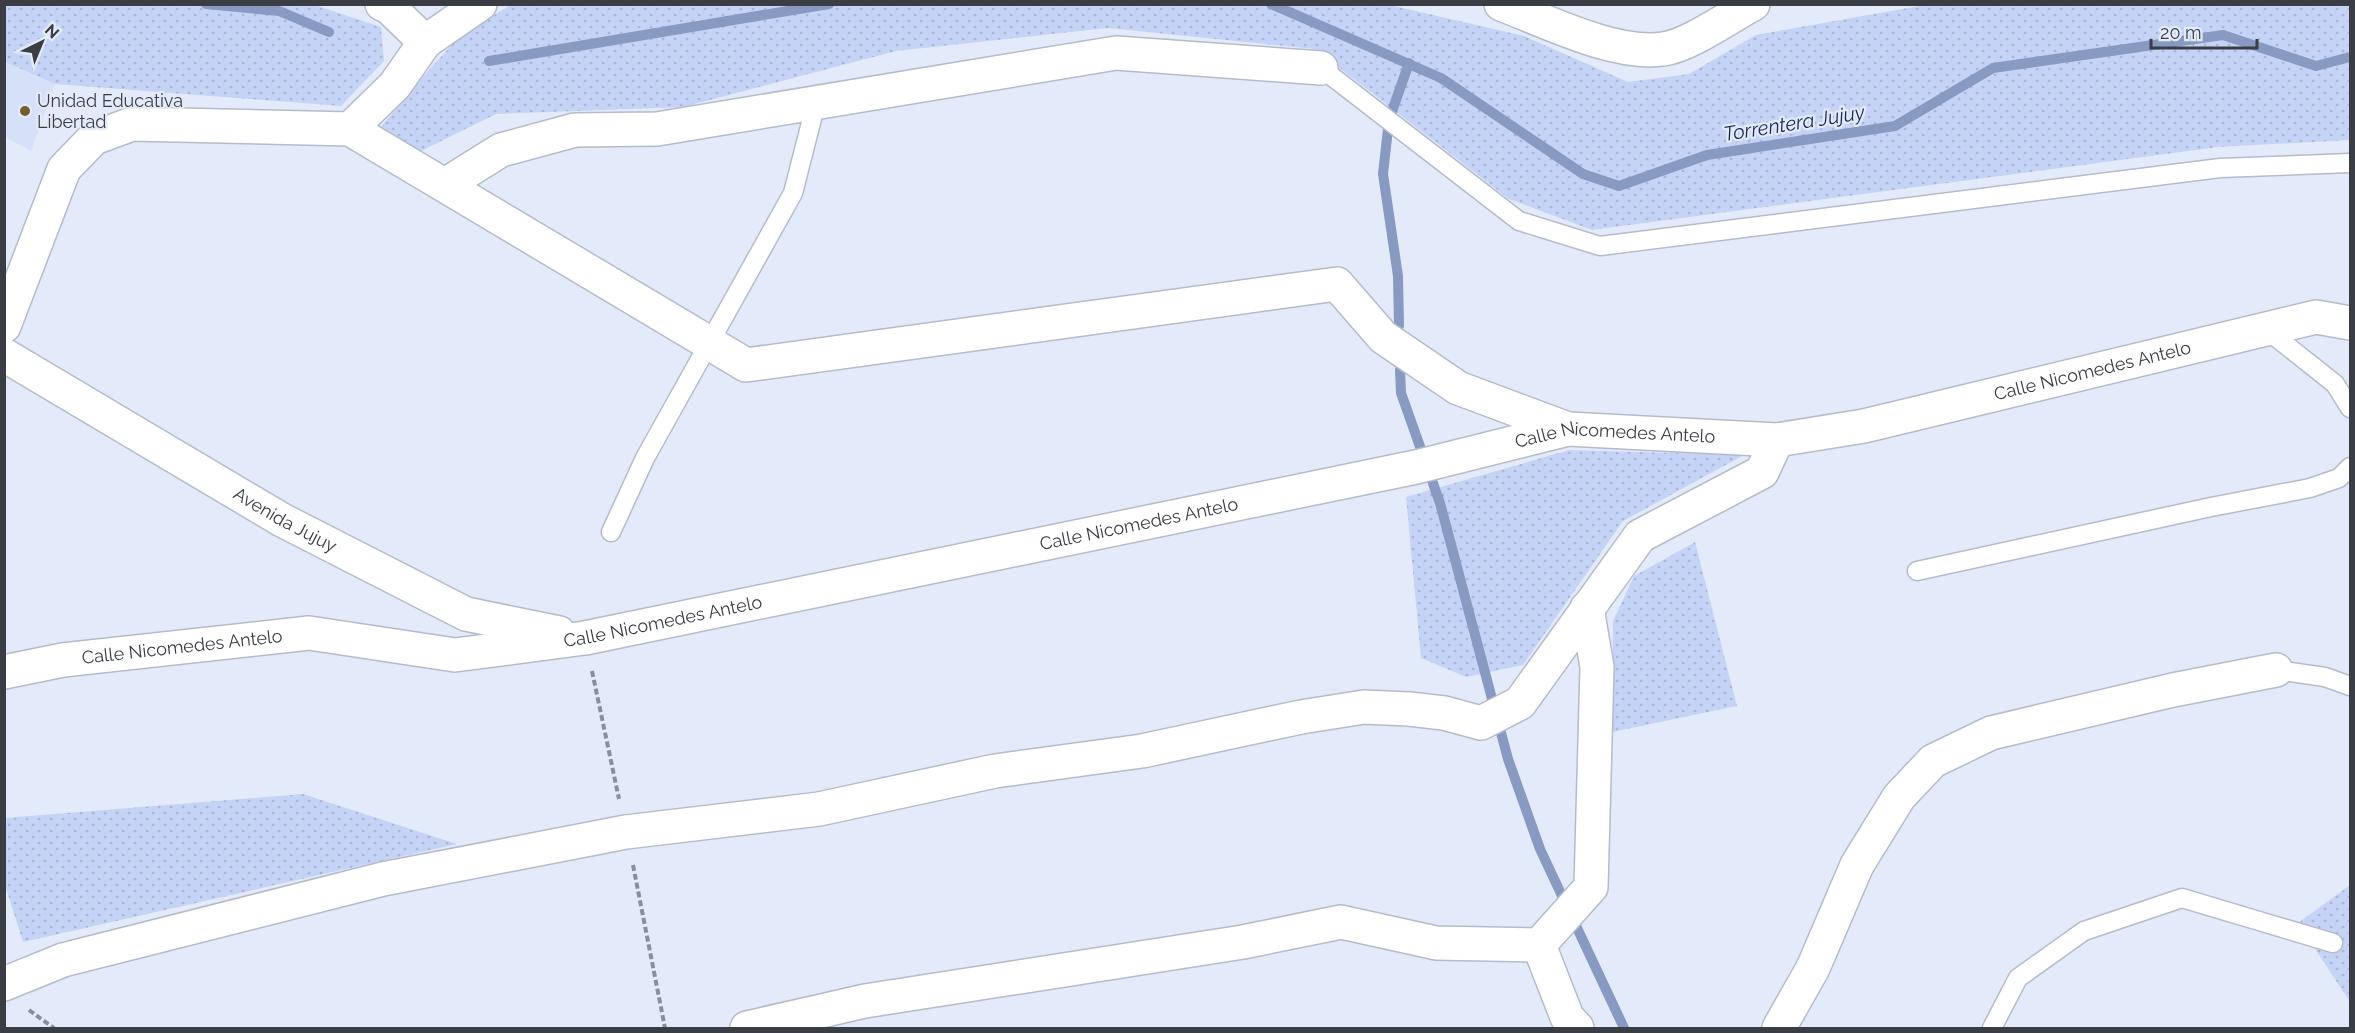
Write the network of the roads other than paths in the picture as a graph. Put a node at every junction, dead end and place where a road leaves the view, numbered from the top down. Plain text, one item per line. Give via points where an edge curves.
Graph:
1 (382, 4) edge
2 (480, 4) edge
3 (1501, 4) edge
4 (1753, 4) edge
5 (425, 42) junction
6 (1322, 68) joint
7 (816, 103) junction
8 (350, 129) junction
9 (2350, 163) edge
10 (445, 185) junction
11 (2350, 323) edge
12 (4, 326) edge
13 (2267, 330) junction
14 (708, 343) junction
15 (4, 355) edge
16 (2350, 408) edge
17 (1568, 429) junction
18 (1777, 440) junction
19 (2350, 467) edge
20 (611, 532) dead end
21 (1917, 571) dead end
22 (1587, 608) junction
23 (585, 638) junction
24 (2276, 670) joint
25 (4, 672) edge
26 (2350, 686) edge
27 (2333, 943) dead end
28 (1539, 945) junction
29 (4, 984) edge
30 (747, 1029) edge
31 (1577, 1029) edge
32 (1779, 1029) edge
33 (1992, 1029) edge

1 - 5 street
2 - 5 street
3 - 4 street via 1617,47 1663,49 1691,39
5 - 8 street via 395,86
6 - 7 street via 1116,53
6 - 9 lane via 1520,221 1600,246 2220,168
7 - 10 street via 657,129 575,130 501,150
7 - 14 lane via 793,193
8 - 10 street
8 - 12 street via 132,124 94,138 64,170
10 - 14 street
11 - 13 street, Calle Nicomedes Antelo via 2316,317
13 - 16 lane via 2335,384
13 - 18 street, Calle Nicomedes Antelo via 1864,426
14 - 17 street via 746,365 1337,284 1383,337 1458,388
14 - 20 lane via 645,458
15 - 23 street, Avenida Jujuy via 282,520 466,614
17 - 18 street, Calle Nicomedes Antelo
17 - 23 street, Calle Nicomedes Antelo via 1404,470
18 - 22 street via 1762,472 1640,536
19 - 21 lane via 2339,478 2310,488
22 - 28 street via 1597,667 1591,887
22 - 29 street via 1520,703 1481,723 1432,712 1364,707 1142,751 994,771 819,809 626,832 383,879 63,960
23 - 25 street, Calle Nicomedes Antelo via 455,655 309,633 63,660
24 - 26 lane via 2325,677
24 - 32 street via 1990,733 1933,761 1899,797 1857,866 1813,968
27 - 33 lane via 2182,898 2084,931 2018,978
28 - 30 street via 1436,943 1341,922 1243,942 865,1001
28 - 31 street via 1568,1017

